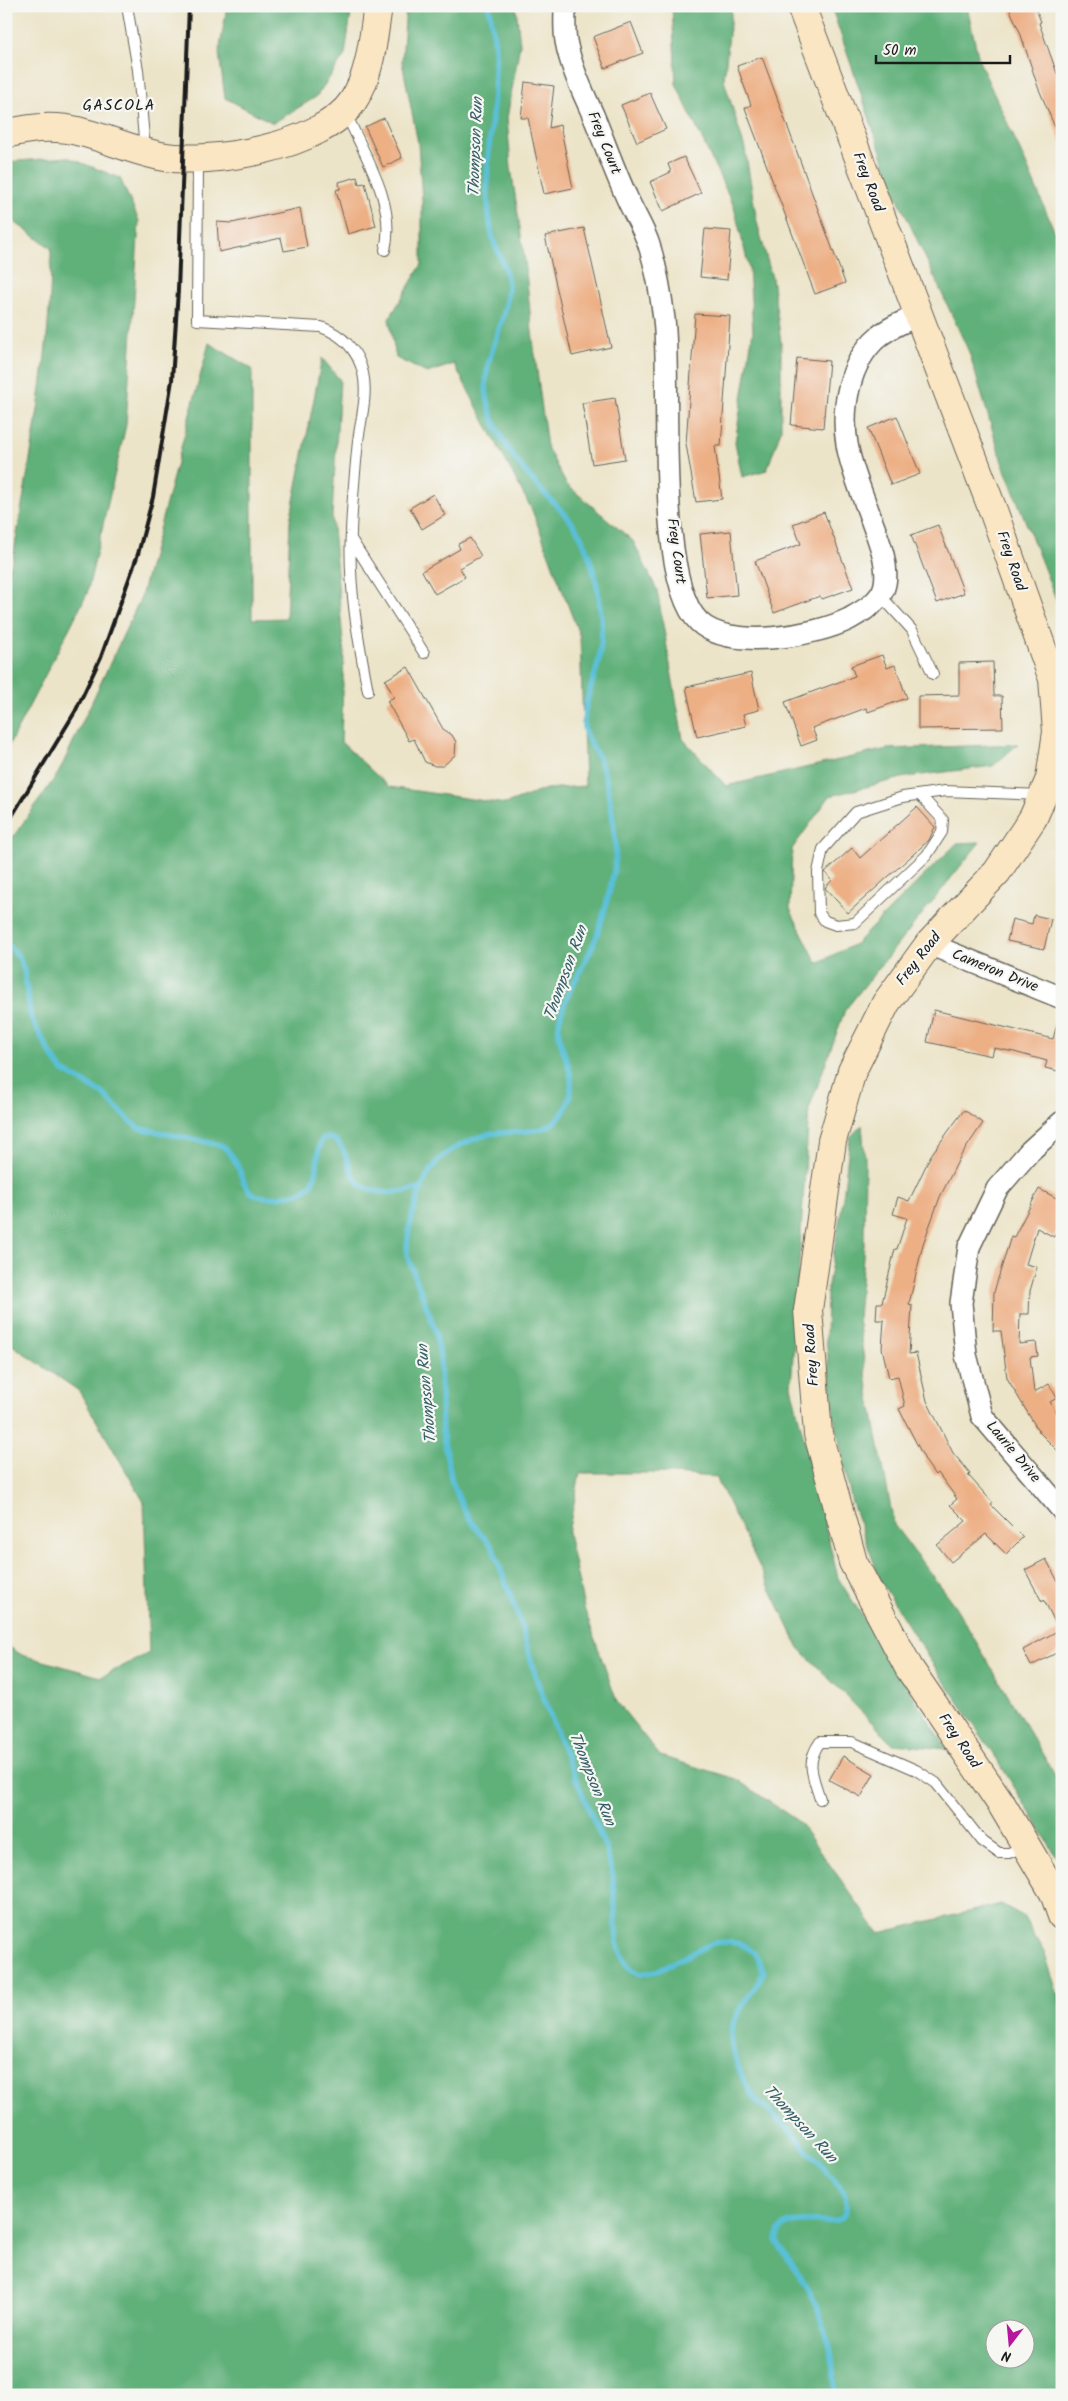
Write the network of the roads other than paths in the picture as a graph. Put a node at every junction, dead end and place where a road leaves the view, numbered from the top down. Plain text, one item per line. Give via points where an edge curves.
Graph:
1 (127, 6) edge
2 (378, 6) edge
3 (565, 6) edge
4 (801, 6) edge
5 (345, 110) junction
6 (6, 134) edge
7 (145, 151) junction
8 (198, 159) junction
9 (385, 250) dead end
10 (919, 315) junction
11 (351, 538) junction
12 (881, 596) junction
13 (424, 653) dead end
14 (933, 674) dead end
15 (368, 691) dead end
16 (920, 794) junction
17 (1043, 795) junction
18 (929, 944) junction
19 (1062, 998) edge
20 (1062, 1122) edge
21 (1062, 1510) edge
22 (820, 1799) dead end
23 (1026, 1846) junction
24 (1062, 1916) edge

1 - 7 lane via 138,70
2 - 5 street via 364,78
3 - 12 street, Frey Court via 565,38 573,68 648,243 658,279 664,323 667,482 676,563 690,611 712,632 757,639 785,637 846,620 867,609
4 - 10 street, Frey Road
5 - 8 street via 335,121 304,136 231,156
5 - 9 lane via 379,186 386,210 388,237
6 - 7 street via 24,129 63,127
7 - 8 street
8 - 11 lane via 197,320 321,327 333,331 349,344 363,372 365,389
10 - 12 street via 877,338 853,374 848,397 845,420 847,445 882,551 885,584
10 - 17 street, Frey Road via 1053,679 1057,732 1050,780
11 - 13 lane
11 - 15 lane via 354,605
12 - 14 lane via 912,630
16 - 16 lane via 856,812 823,849 818,872 818,913 825,921 836,925 855,923 927,855 942,832 943,820
16 - 17 lane via 945,790
17 - 18 street, Frey Road via 1033,818 996,872
18 - 19 street, Cameron Drive
18 - 23 street, Frey Road via 886,1002 852,1072 832,1141 808,1310 818,1434 853,1562 909,1668
20 - 21 street, Laurie Drive via 1030,1150 997,1189 969,1247 961,1303 966,1355 982,1416
22 - 23 lane via 810,1767 813,1753 820,1742 852,1742 916,1770 936,1783 982,1840 999,1853 1009,1854
23 - 24 street, Frey Road via 1054,1893

